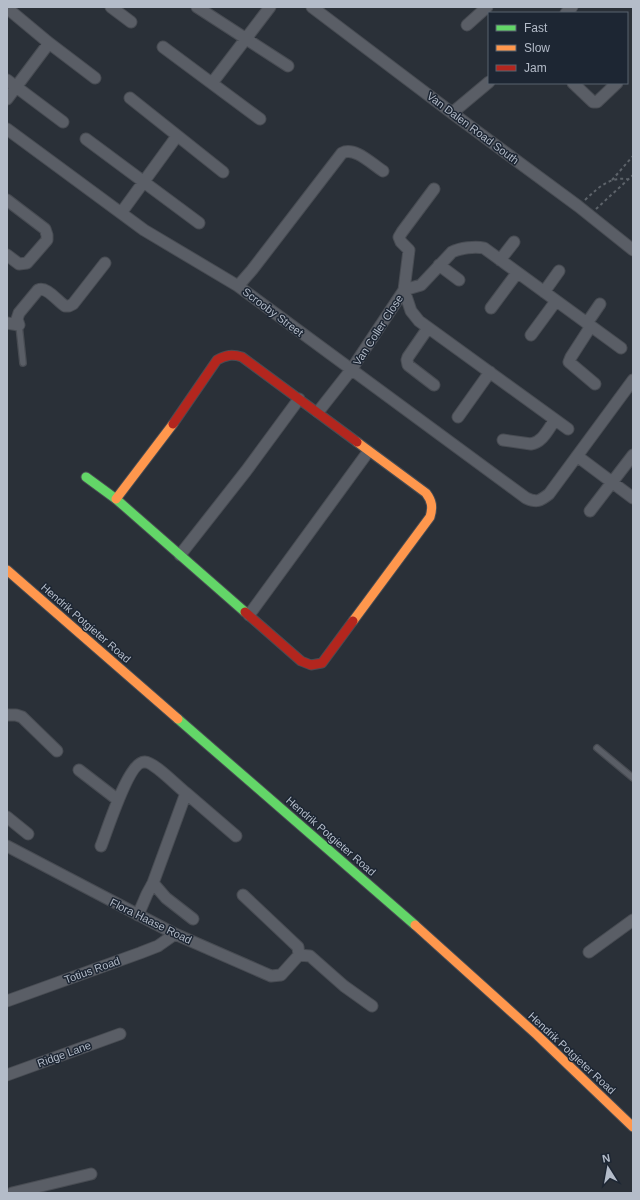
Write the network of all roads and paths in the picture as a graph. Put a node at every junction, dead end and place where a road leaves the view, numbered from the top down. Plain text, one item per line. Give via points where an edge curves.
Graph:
1 (111, 7) edge
2 (197, 7) edge
3 (270, 7) edge
4 (312, 7) edge
5 (487, 7) edge
6 (7, 8) edge
7 (131, 22) dead end
8 (467, 25) dead end
9 (246, 39) junction
10 (49, 43) junction
11 (163, 47) dead end
12 (288, 66) dead end
13 (95, 78) dead end
14 (12, 83) edge
15 (212, 83) junction
16 (488, 83) edge
17 (574, 84) edge
18 (617, 84) edge
19 (130, 98) dead end
20 (7, 99) edge
21 (452, 113) junction
22 (260, 119) dead end
23 (63, 122) dead end
24 (7, 129) edge
25 (177, 136) junction
26 (86, 139) dead end
27 (633, 156) edge
28 (383, 171) dead end
29 (223, 172) dead end
30 (633, 175) edge
31 (628, 179) junction
32 (612, 180) junction
33 (633, 180) edge
34 (144, 182) junction
35 (434, 189) dead end
36 (7, 200) edge
37 (578, 206) junction
38 (121, 213) junction
39 (589, 215) junction
40 (199, 223) dead end
41 (514, 242) dead end
42 (633, 250) edge
43 (7, 255) edge
44 (500, 260) junction
45 (105, 263) dead end
46 (439, 265) junction
47 (559, 271) dead end
48 (517, 273) junction
49 (459, 280) dead end
50 (238, 286) junction
51 (404, 290) junction
52 (544, 292) junction
53 (556, 301) junction
54 (600, 304) dead end
55 (491, 308) dead end
56 (7, 323) edge
57 (19, 325) junction
58 (589, 325) junction
59 (428, 328) junction
60 (531, 335) dead end
61 (621, 348) dead end
62 (23, 363) dead end
63 (351, 370) junction
64 (490, 372) junction
65 (633, 380) edge
66 (595, 384) dead end
67 (434, 385) dead end
68 (299, 399) junction
69 (318, 412) junction
70 (458, 417) dead end
71 (555, 420) junction
72 (568, 429) dead end
73 (503, 440) dead end
74 (368, 452) junction
75 (633, 455) edge
76 (577, 456) junction
77 (86, 477) dead end
78 (612, 482) junction
79 (633, 498) edge
80 (116, 499) junction
81 (590, 510) dead end
82 (180, 555) junction
83 (7, 570) edge
84 (248, 615) junction
85 (7, 715) edge
86 (597, 748) dead end
87 (57, 751) dead end
88 (80, 770) dead end
89 (633, 778) edge
90 (186, 794) junction
91 (118, 800) junction
92 (7, 817) edge
93 (28, 834) dead end
94 (236, 836) dead end
95 (7, 846) edge
96 (101, 846) dead end
97 (153, 884) junction
98 (243, 895) dead end
99 (138, 915) junction
100 (193, 919) dead end
101 (633, 920) edge
102 (174, 934) junction
103 (589, 952) dead end
104 (296, 957) junction
105 (7, 1001) edge
106 (372, 1006) dead end
107 (120, 1034) dead end
108 (7, 1075) edge
109 (633, 1127) edge
110 (91, 1174) dead end
111 (12, 1193) edge

1 - 7 street
2 - 9 street
3 - 9 street
4 - 21 street, Van Dalen Road South
5 - 8 street
6 - 10 street
9 - 12 street
9 - 15 street
10 - 13 street
10 - 14 street
11 - 15 street
14 - 20 street
14 - 23 street
15 - 22 street
16 - 21 street
17 - 18 street via 593,102 597,102
19 - 25 street
21 - 37 street, Van Dalen Road South
24 - 38 street, Scrooby Street
25 - 29 street
25 - 34 street
26 - 34 street
27 - 32 path
28 - 50 street via 354,152 342,153
30 - 31 path
31 - 32 path
31 - 33 path
31 - 39 path
32 - 37 path
34 - 38 street
34 - 40 street
35 - 51 street via 400,235 400,240 408,248 409,253
36 - 43 street via 45,229 48,237 27,263 19,264
37 - 39 street, Van Dalen Road South
38 - 50 street, Scrooby Street via 144,230
39 - 42 street, Van Dalen Road South
41 - 44 street
44 - 46 street via 484,248 477,248 455,251
44 - 48 street
45 - 57 street via 69,306 62,304 46,290 38,290 19,313
46 - 49 street
46 - 51 street via 421,285
47 - 52 street
48 - 52 street
48 - 55 street
50 - 63 street, Scrooby Street
51 - 59 street via 414,316
51 - 63 street, Van Coller Close
52 - 53 street
53 - 58 street
53 - 60 street
54 - 58 street
56 - 57 street
57 - 62 lane
58 - 61 street
58 - 66 street via 570,362
59 - 64 street
59 - 67 street via 407,362
63 - 69 street, Van Coller Close
63 - 76 street, Scrooby Street via 533,502 549,494
64 - 70 street
64 - 71 street
65 - 76 street
68 - 69 street
68 - 80 street via 242,357 226,355 218,360 163,439
68 - 82 street
69 - 74 street
71 - 72 street
71 - 73 street via 541,440 535,444
74 - 84 street
74 - 84 street via 431,498 430,517 322,663 305,663
75 - 78 street
76 - 78 street
77 - 80 street
78 - 79 street
78 - 81 street
80 - 82 street
82 - 84 street
83 - 109 street, Hendrik Potgieter Road via 433,941
85 - 87 street via 22,717
86 - 89 lane
88 - 91 street
90 - 91 street via 151,763 142,762 134,768
90 - 94 street
90 - 97 street
91 - 96 street
92 - 93 street
95 - 99 street, Flora Haase Road
97 - 99 street
97 - 100 street
98 - 104 street via 298,947
99 - 102 street, Flora Haase Road
101 - 103 street
102 - 104 street, Flora Haase Road via 271,976 281,975
102 - 105 street, Totius Road via 146,951
104 - 106 street via 310,956 344,986
107 - 108 street, Ridge Lane
110 - 111 street

